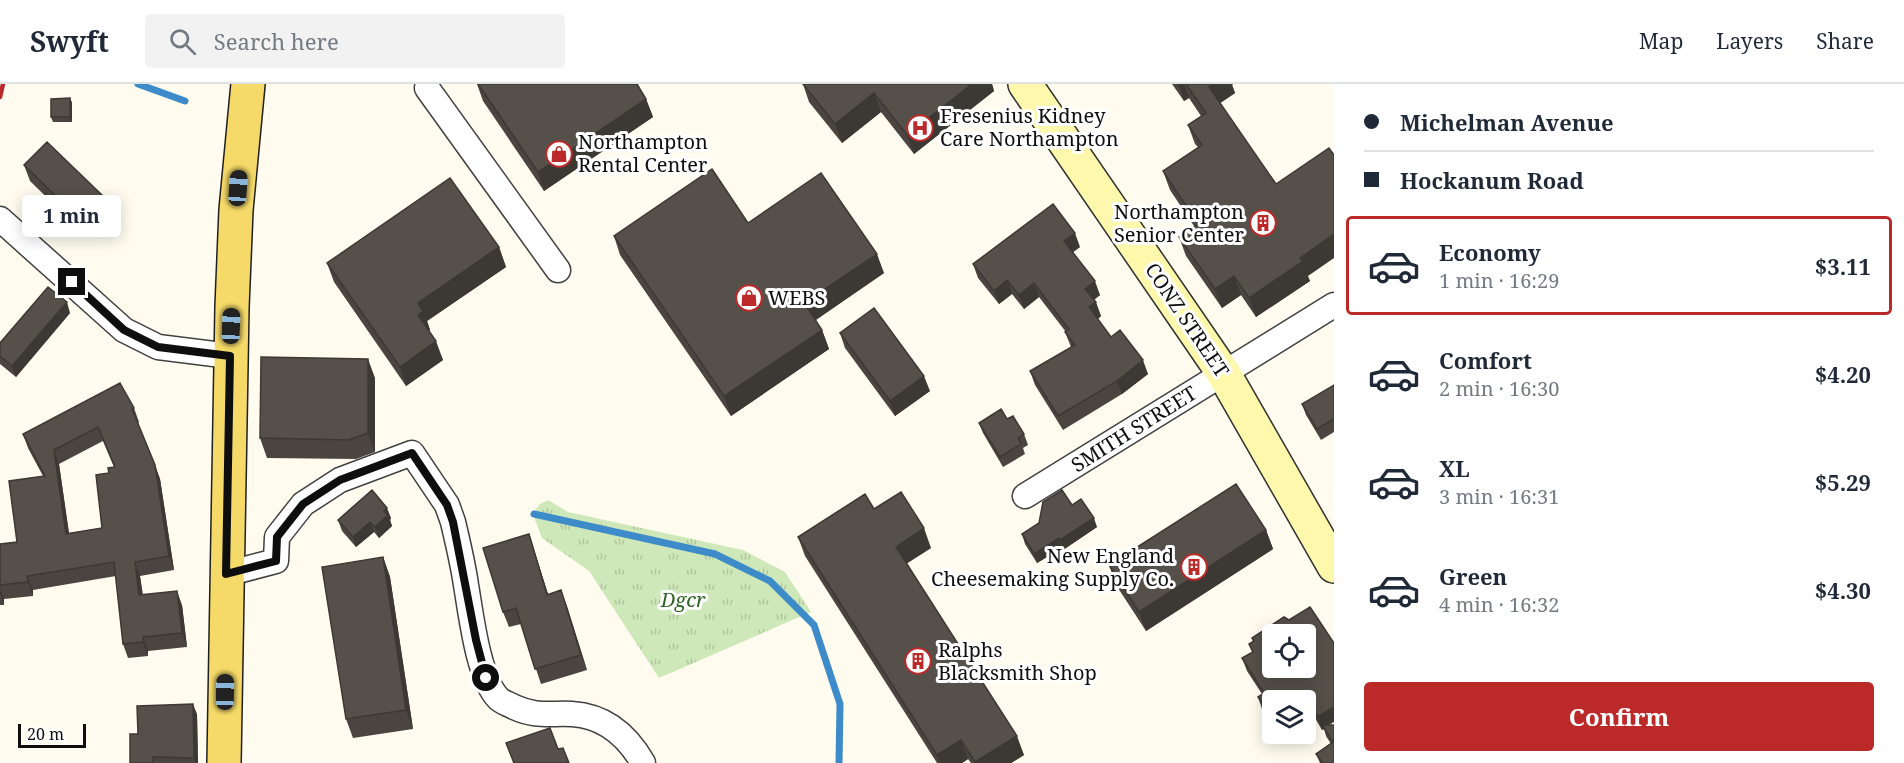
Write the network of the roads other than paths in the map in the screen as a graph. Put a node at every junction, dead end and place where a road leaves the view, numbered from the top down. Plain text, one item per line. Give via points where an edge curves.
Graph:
1 (248, 84) edge
2 (1025, 84) edge
3 (430, 85) edge
4 (0, 219) edge
5 (558, 270) dead end
6 (1334, 305) edge
7 (230, 356) junction
8 (1224, 374) junction
9 (1025, 496) dead end
10 (1334, 566) edge
11 (226, 574) junction
12 (224, 763) edge
13 (643, 763) edge

1 - 7 main road via 236,219
2 - 8 main road, CONZ STREET
3 - 5 street
4 - 7 street via 124,330 158,347
6 - 8 street, SMITH STREET
7 - 11 main road
8 - 9 street, SMITH STREET
8 - 10 main road, CONZ STREET
11 - 12 main road
11 - 13 street via 276,561 277,537 303,504 340,480 412,453 447,505 453,522 476,640 486,678 498,699 527,713 573,714 602,720 621,732

